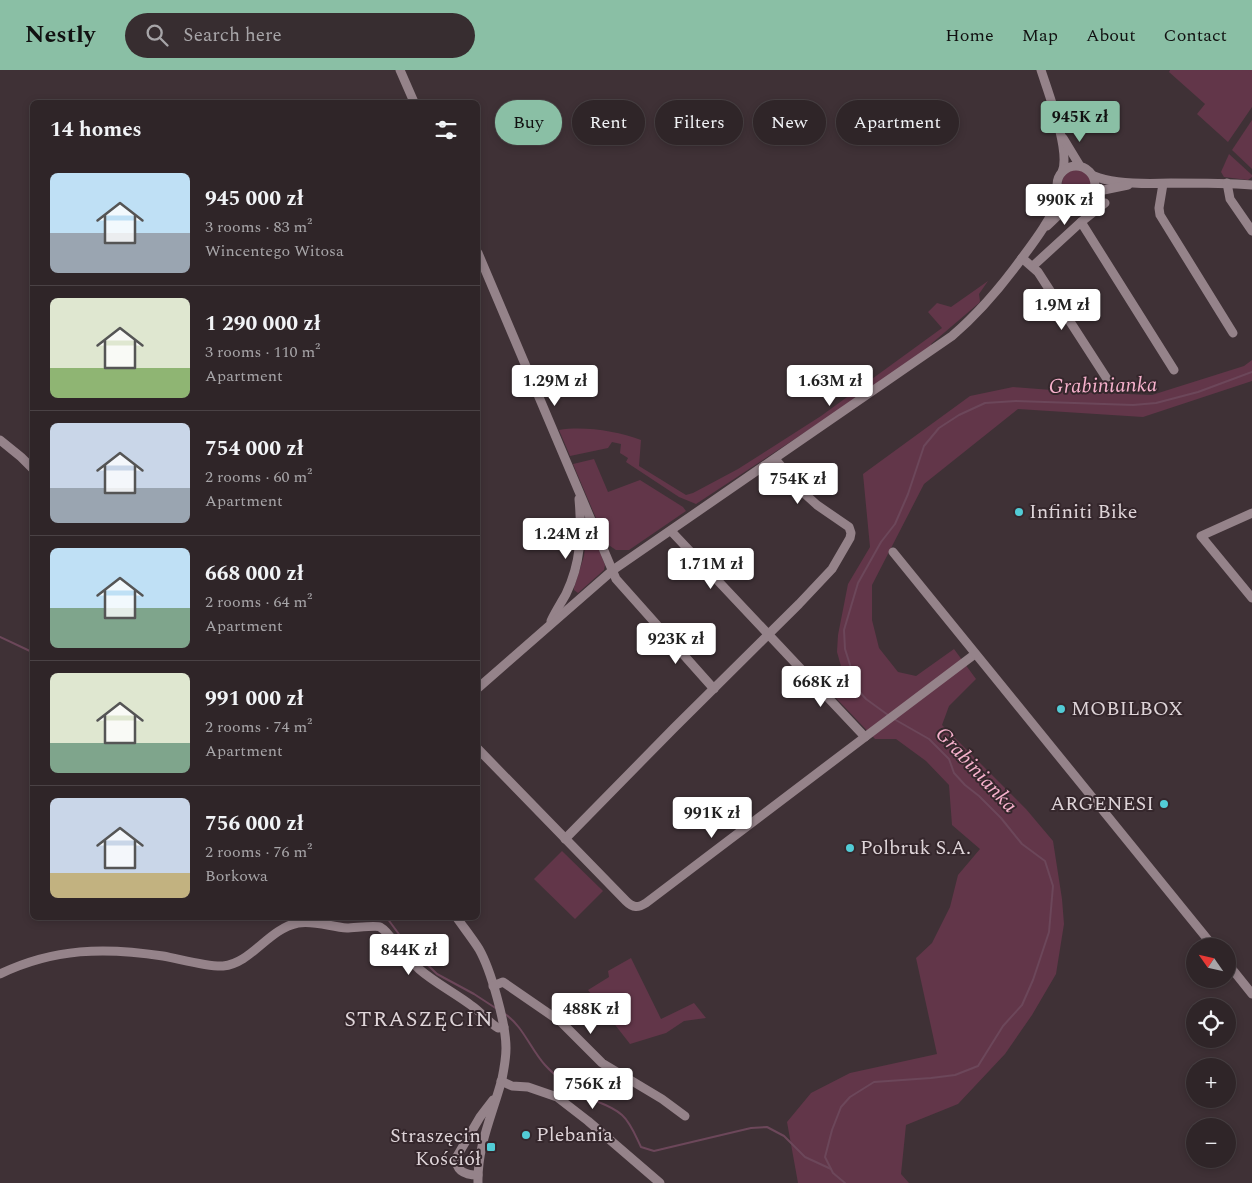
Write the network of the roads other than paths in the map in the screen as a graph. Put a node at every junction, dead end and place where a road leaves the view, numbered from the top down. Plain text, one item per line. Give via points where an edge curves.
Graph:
1 (400, 70) edge
2 (1041, 70) edge
3 (413, 100) edge
4 (1061, 136) junction
5 (1080, 166) junction
6 (1062, 172) junction
7 (1094, 176) junction
8 (1227, 183) junction
9 (1139, 184) junction
10 (1163, 184) junction
11 (1252, 185) edge
12 (1094, 192) junction
13 (1060, 195) junction
14 (1073, 203) junction
15 (1105, 203) dead end
16 (1081, 222) junction
17 (1044, 230) junction
18 (1252, 230) edge
19 (480, 258) edge
20 (1022, 258) junction
21 (1033, 266) junction
22 (1233, 333) dead end
23 (1174, 370) dead end
24 (1109, 382) dead end
25 (0, 440) edge
26 (775, 459) junction
27 (30, 466) edge
28 (578, 491) junction
29 (1252, 513) edge
30 (671, 531) junction
31 (893, 552) dead end
32 (613, 570) junction
33 (1252, 598) edge
34 (548, 626) junction
35 (768, 634) junction
36 (975, 654) junction
37 (480, 686) edge
38 (714, 689) junction
39 (865, 737) junction
40 (480, 752) edge
41 (565, 839) junction
42 (458, 920) edge
43 (1206, 938) edge
44 (0, 974) edge
45 (1236, 974) edge
46 (493, 987) junction
47 (1252, 994) edge
48 (503, 1023) junction
49 (501, 1080) junction
50 (496, 1096) junction
51 (684, 1116) dead end
52 (478, 1179) edge
53 (660, 1183) edge

1 - 3 street
2 - 4 street
4 - 5 street
4 - 6 street via 1065,166
5 - 6 street via 1070,166
5 - 7 street
6 - 13 street via 1057,183
7 - 9 street
7 - 12 street
8 - 10 street
8 - 11 street
8 - 18 street via 1230,199
9 - 10 street
9 - 12 street
10 - 22 street via 1160,215
12 - 14 street via 1086,201
13 - 14 street
13 - 17 street
14 - 17 street
15 - 16 street
16 - 21 street
16 - 23 street
17 - 20 street
19 - 28 street
20 - 21 street
20 - 26 street via 994,296 952,336
21 - 24 street
25 - 27 street
26 - 30 street
26 - 35 street via 806,495 846,523 851,532 832,569
28 - 32 street
28 - 34 street via 581,522 578,559 566,595
29 - 33 street via 1201,536
30 - 32 street
30 - 35 street
31 - 36 street
32 - 34 street
32 - 38 street via 616,579
34 - 37 street
35 - 38 street
35 - 39 street
36 - 39 street
36 - 43 street
38 - 41 street
39 - 41 street via 640,907 630,906
40 - 41 street
42 - 46 street via 478,948
44 - 48 street via 20,964 81,951 122,951 224,966 240,960 274,934 298,923 344,928 375,926 387,933 420,970 474,1007 493,1025 498,1028
45 - 47 street
46 - 48 street
46 - 51 street via 503,982 556,1018 602,1063
48 - 49 street via 506,1053
49 - 50 street
49 - 53 street via 512,1086 528,1087 557,1097
50 - 52 street via 482,1144
50 - 52 street via 456,1158 461,1172

